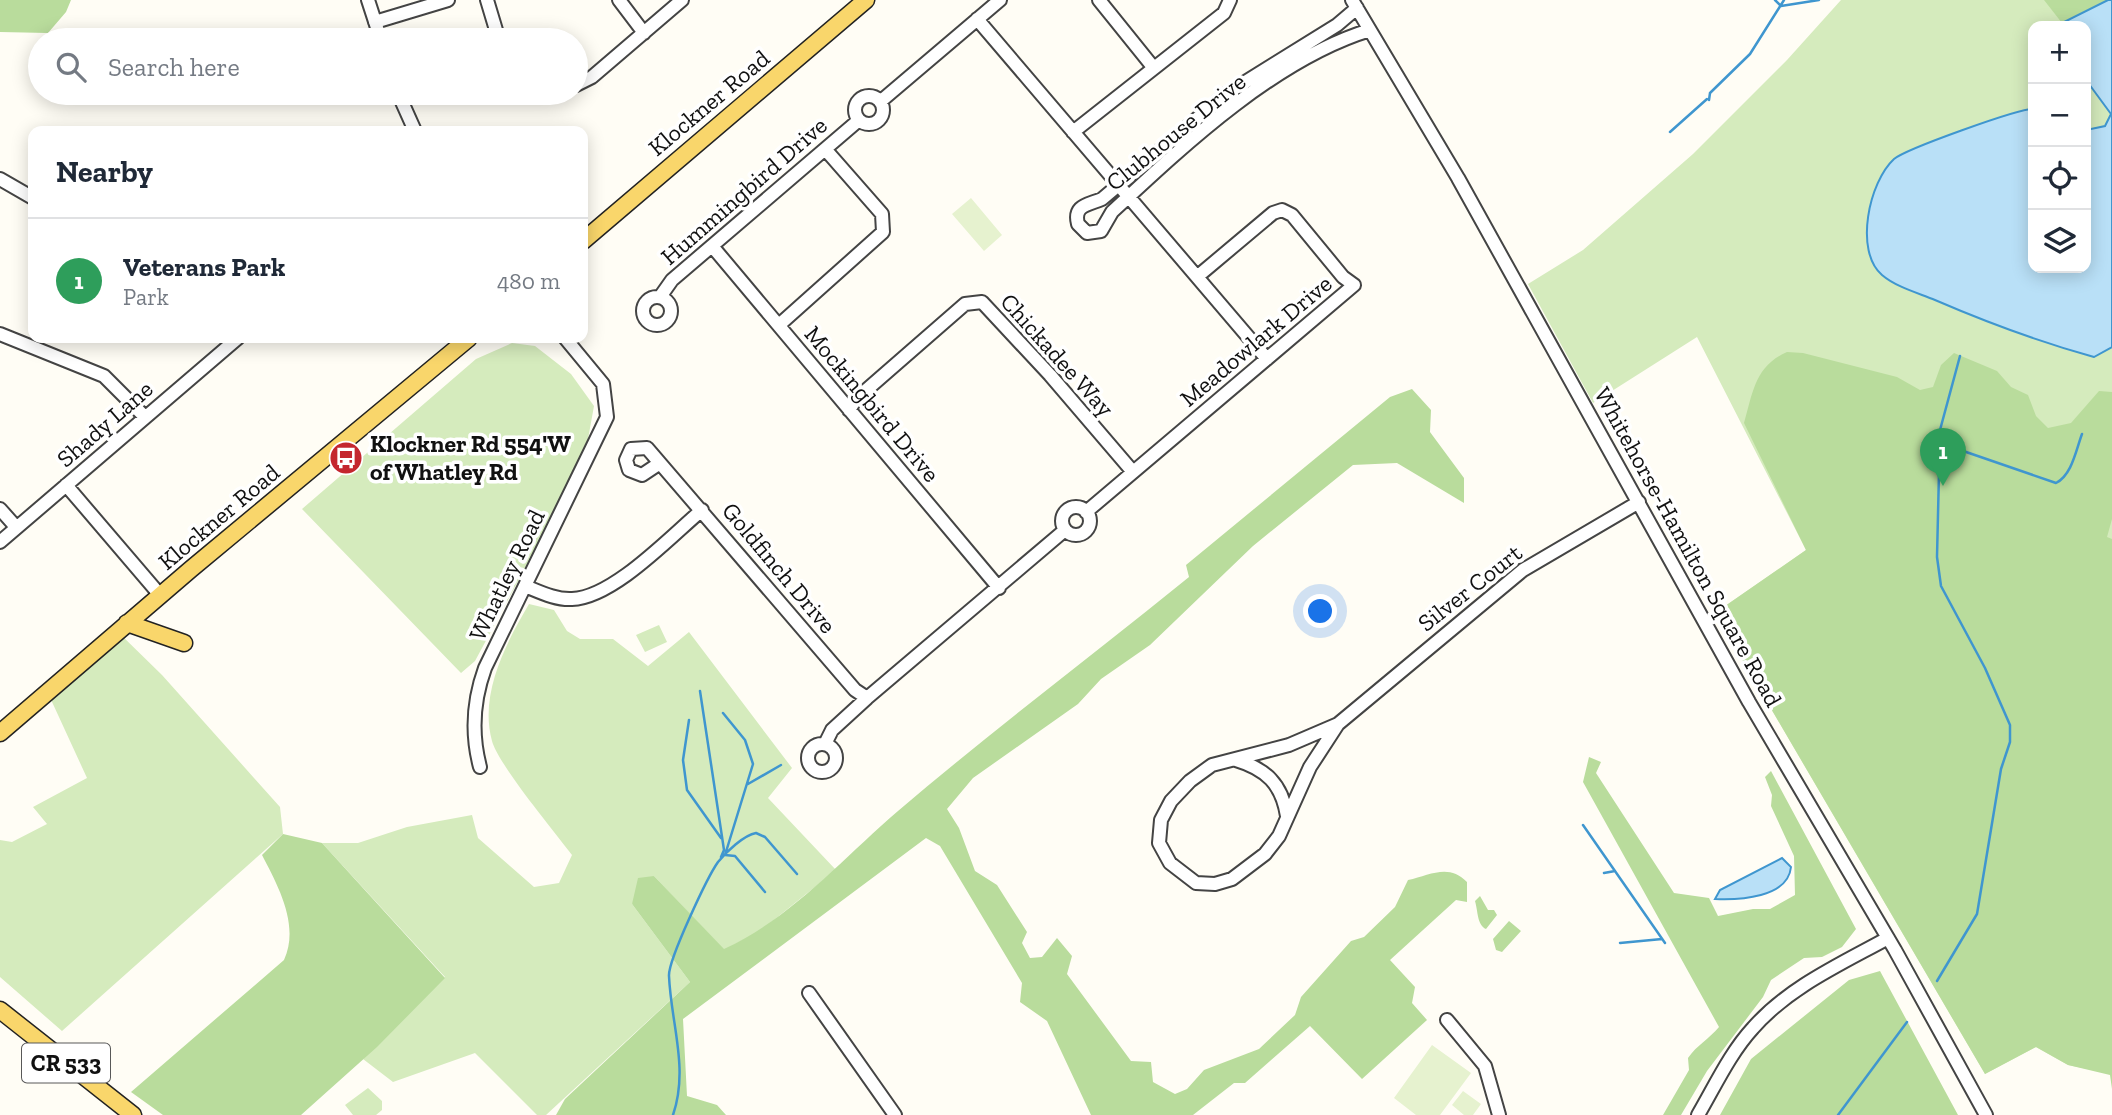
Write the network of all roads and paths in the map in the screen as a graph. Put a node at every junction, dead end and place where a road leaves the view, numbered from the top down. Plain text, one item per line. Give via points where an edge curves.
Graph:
1 (368, 0) edge
2 (448, 0) edge
3 (487, 0) edge
4 (620, 0) edge
5 (682, 0) edge
6 (1000, 0) edge
7 (1099, 0) edge
8 (1230, 0) edge
9 (861, 1) edge
10 (1355, 4) edge
11 (977, 19) junction
12 (375, 22) junction
13 (377, 28) edge
14 (495, 28) edge
15 (1370, 30) junction
16 (644, 33) junction
17 (1304, 44) junction
18 (1312, 57) junction
19 (1272, 63) junction
20 (1153, 67) junction
21 (1280, 76) junction
22 (588, 79) edge
23 (881, 101) junction
24 (403, 105) edge
25 (859, 120) junction
26 (413, 126) edge
27 (1073, 132) junction
28 (825, 149) junction
29 (0, 179) edge
30 (1119, 185) junction
31 (28, 195) edge
32 (1128, 196) junction
33 (588, 237) edge
34 (712, 246) junction
35 (1198, 276) junction
36 (660, 297) dead end
37 (779, 325) junction
38 (0, 334) edge
39 (232, 343) edge
40 (463, 343) edge
41 (569, 343) edge
42 (1267, 359) junction
43 (849, 410) junction
44 (145, 417) junction
45 (660, 463) dead end
46 (1133, 472) junction
47 (66, 485) junction
48 (1639, 502) junction
49 (0, 509) edge
50 (702, 510) junction
51 (1086, 512) junction
52 (16, 527) junction
53 (1065, 530) junction
54 (0, 542) edge
55 (525, 586) junction
56 (999, 588) junction
57 (160, 595) junction
58 (127, 624) junction
59 (184, 643) dead end
60 (867, 698) junction
61 (1338, 724) junction
62 (0, 733) edge
63 (825, 744) dead end
64 (1236, 760) junction
65 (480, 767) dead end
66 (1287, 816) junction
67 (1888, 938) junction
68 (809, 993) dead end
69 (0, 1010) edge
70 (1447, 1020) dead end
71 (133, 1115) edge
72 (895, 1115) edge
73 (1499, 1115) edge
74 (1698, 1115) edge
75 (1986, 1115) edge

1 - 12 street
2 - 12 street
3 - 14 street
4 - 16 street
5 - 16 street
6 - 11 street, Hummingbird Drive
7 - 20 street
8 - 20 street via 1224,13
9 - 33 main road, Klockner Road
10 - 15 street, Whitehorse-Hamilton Square Road
10 - 17 street, Clubhouse Drive via 1337,25
11 - 23 street, Hummingbird Drive
11 - 27 street
12 - 13 street
15 - 18 street, Clubhouse Drive
15 - 48 street, Whitehorse-Hamilton Square Road
16 - 22 street
17 - 18 street
17 - 19 street, Clubhouse Drive
18 - 21 street, Clubhouse Drive
19 - 21 street
19 - 30 street, Clubhouse Drive via 1227,93
20 - 27 street
21 - 32 street, Clubhouse Drive via 1223,115
23 - 25 street, Hummingbird Drive via 884,110 876,122
23 - 25 street, Hummingbird Drive via 873,96 860,99 855,107
24 - 26 street
25 - 28 street, Hummingbird Drive
27 - 30 street
28 - 34 street, Hummingbird Drive
28 - 37 street via 881,214 885,226 880,237
29 - 31 street
30 - 32 street
30 - 32 street, Clubhouse Drive via 1102,199 1082,205 1076,218 1081,229 1094,234 1101,231
32 - 35 street
34 - 36 street, Hummingbird Drive via 672,280
34 - 37 street, Mockingbird Drive
35 - 42 street
35 - 42 street, Meadowlark Drive via 1282,210 1292,215 1354,285
37 - 43 street, Mockingbird Drive
38 - 44 street via 104,376
39 - 44 street, Shady Lane
40 - 57 main road, Klockner Road
41 - 55 street, Whatley Road via 603,384 607,417
42 - 46 street, Meadowlark Drive
43 - 46 street, Chickadee Way via 965,304 982,302
43 - 56 street, Mockingbird Drive
44 - 47 street, Shady Lane
45 - 50 street, Goldfinch Drive
46 - 51 street, Meadowlark Drive
47 - 52 street, Shady Lane
47 - 57 street
48 - 61 street, Silver Court via 1523,570
48 - 67 street, Whitehorse-Hamilton Square Road via 1749,702
49 - 52 street
50 - 55 street via 594,594 561,598
50 - 60 street, Goldfinch Drive
51 - 53 street, Meadowlark Drive via 1067,510 1062,522
51 - 53 street, Meadowlark Drive via 1090,520 1084,532 1072,535
52 - 54 street, Shady Lane
53 - 56 street, Meadowlark Drive
55 - 65 street, Whatley Road via 479,684 474,741
56 - 60 street, Meadowlark Drive
57 - 58 main road, Klockner Road
58 - 59 main road
58 - 62 main road, Klockner Road
60 - 63 street, Meadowlark Drive via 832,730
61 - 64 street, Silver Court
61 - 66 street, Silver Court via 1310,767
64 - 66 street via 1269,775 1282,794
64 - 66 street, Silver Court via 1201,772 1171,801 1158,833 1170,863 1196,883 1232,879 1275,843
67 - 74 street via 1795,990 1767,1013 1738,1046
67 - 75 street, Whitehorse-Hamilton Square Road
68 - 72 street
69 - 71 main road, CR 533
70 - 73 street via 1485,1066

